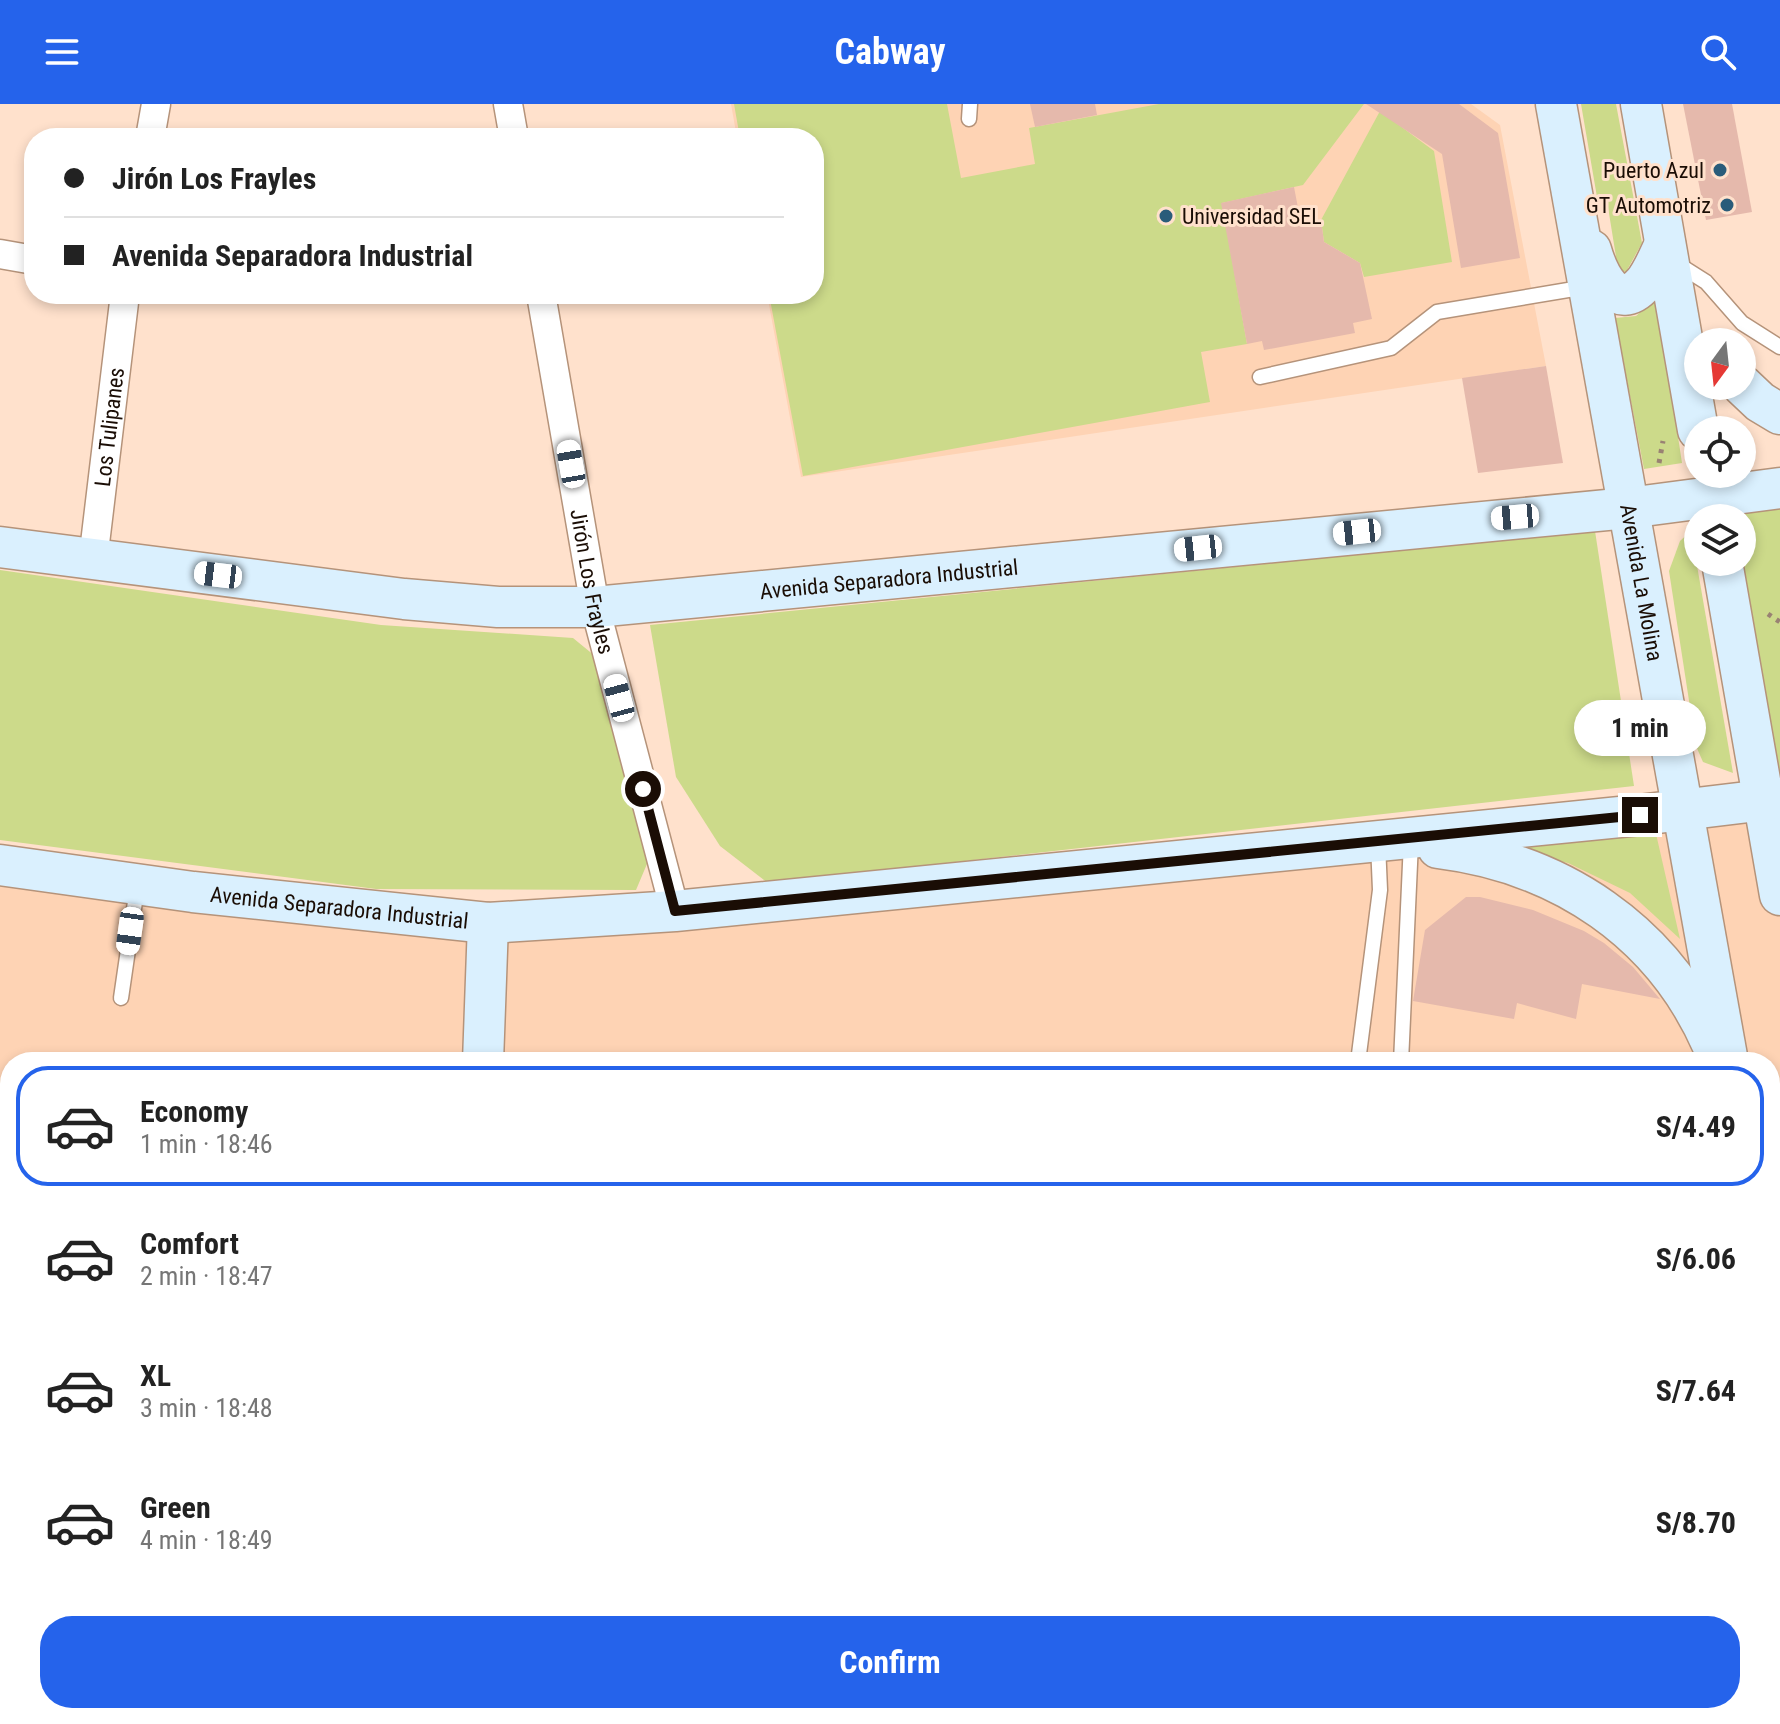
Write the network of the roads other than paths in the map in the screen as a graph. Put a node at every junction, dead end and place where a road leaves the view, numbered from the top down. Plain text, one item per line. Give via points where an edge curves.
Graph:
1 (156, 104) edge
2 (508, 104) edge
3 (1556, 104) edge
4 (1641, 104) edge
5 (152, 128) edge
6 (512, 128) edge
7 (1667, 252) junction
8 (0, 254) edge
9 (24, 258) edge
10 (1596, 285) junction
11 (124, 304) edge
12 (543, 304) edge
13 (1689, 328) edge
14 (1780, 347) edge
15 (1260, 377) dead end
16 (1756, 398) edge
17 (1780, 414) edge
18 (1780, 488) edge
19 (1710, 497) edge
20 (1628, 508) junction
21 (0, 547) edge
22 (93, 560) junction
23 (1725, 576) edge
24 (595, 607) junction
25 (1772, 799) edge
26 (1682, 810) junction
27 (1400, 841) junction
28 (0, 865) edge
29 (137, 884) junction
30 (1780, 895) edge
31 (675, 911) junction
32 (488, 923) junction
33 (121, 998) dead end
34 (483, 1052) edge
35 (1359, 1052) edge
36 (1401, 1052) edge
37 (1715, 1052) edge
38 (1726, 1052) edge

1 - 5 street
2 - 6 street
3 - 10 main road, Avenida La Molina
4 - 7 main road
7 - 10 main road via 1631,292
7 - 13 main road
7 - 14 lane via 1706,282 1742,323
8 - 9 street
10 - 15 lane via 1437,312 1391,348
10 - 20 main road, Avenida La Molina
11 - 22 street, Los Tulipanes
12 - 24 street, Jirón Los Frayles
16 - 17 main road
18 - 19 main road, Avenida Separadora Industrial
19 - 20 main road, Avenida Separadora Industrial
20 - 24 main road, Avenida Separadora Industrial
20 - 26 main road, Avenida La Molina
21 - 22 main road, Avenida Separadora Industrial
22 - 24 main road, Avenida Separadora Industrial via 404,599 498,607
23 - 25 main road
24 - 31 street, Jirón Los Frayles
25 - 26 main road, Avenida Separadora Industrial
25 - 30 main road
26 - 27 main road, Avenida Separadora Industrial
26 - 38 main road, Avenida La Molina
27 - 31 main road, Avenida Separadora Industrial
27 - 35 lane via 1380,890
27 - 36 lane
27 - 37 main road via 1510,862 1561,882 1608,912 1650,949 1684,992
28 - 29 main road, Avenida Separadora Industrial
29 - 32 main road, Avenida Separadora Industrial
29 - 33 lane
31 - 32 main road, Avenida Separadora Industrial
32 - 34 main road

